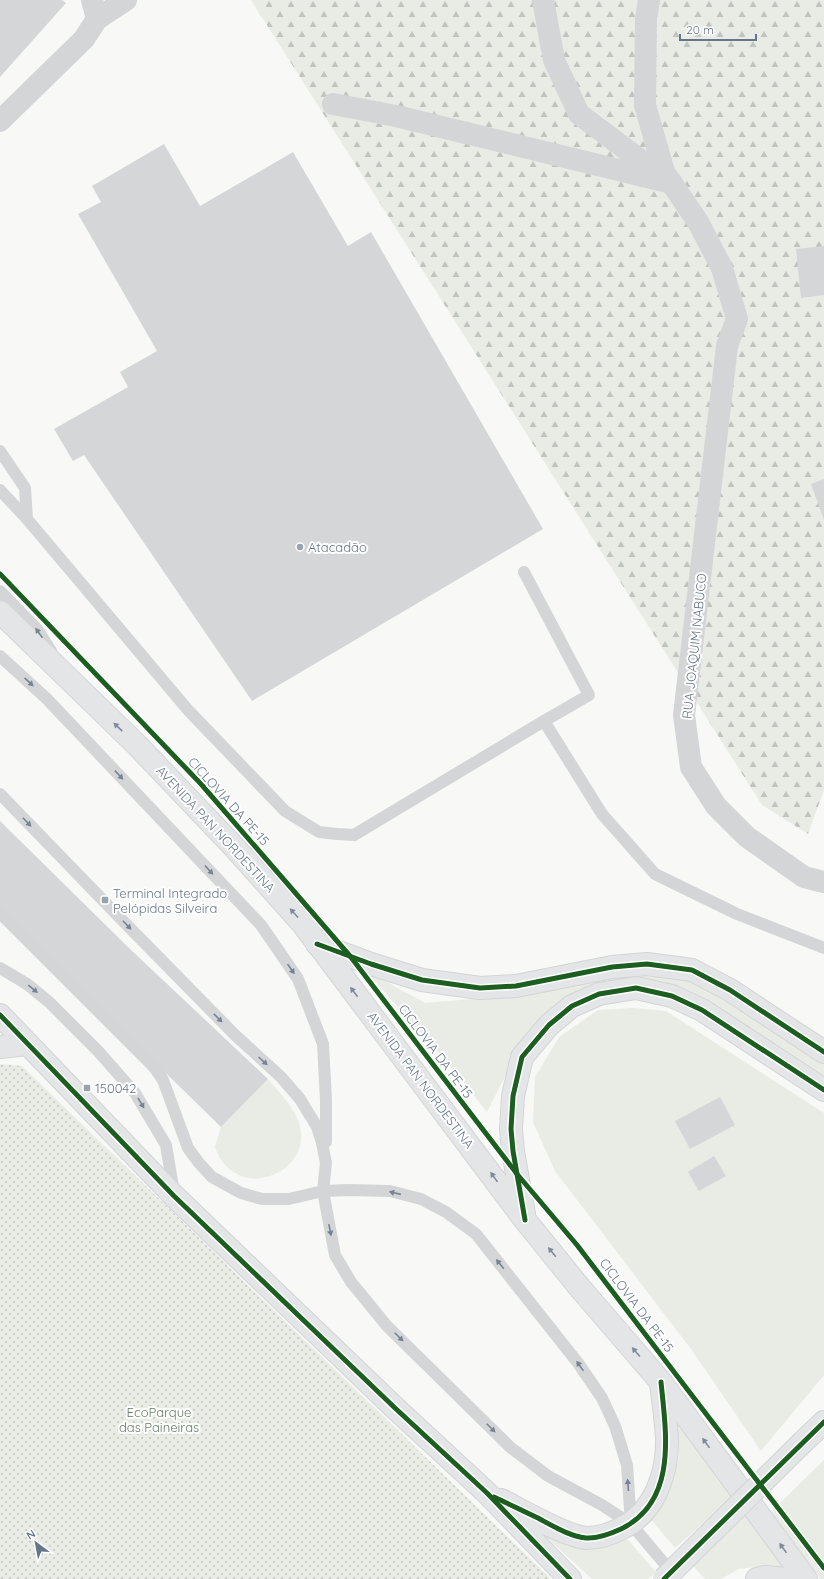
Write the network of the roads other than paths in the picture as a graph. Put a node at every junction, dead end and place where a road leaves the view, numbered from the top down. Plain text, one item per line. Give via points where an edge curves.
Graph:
1 (126, 0) edge
2 (543, 0) edge
3 (649, 0) edge
4 (95, 9) edge
5 (333, 104) dead end
6 (0, 121) edge
7 (672, 183) junction
8 (0, 451) edge
9 (0, 490) edge
10 (27, 519) junction
11 (524, 572) dead end
12 (0, 591) edge
13 (0, 612) edge
14 (0, 656) edge
15 (68, 677) junction
16 (544, 721) junction
17 (0, 794) edge
18 (824, 882) edge
19 (0, 913) edge
20 (318, 944) junction
21 (824, 948) edge
22 (0, 968) edge
23 (0, 1015) edge
24 (28, 1044) junction
25 (0, 1048) edge
26 (824, 1052) edge
27 (824, 1090) edge
28 (326, 1163) junction
29 (323, 1191) junction
30 (174, 1196) junction
31 (525, 1220) junction
32 (661, 1382) junction
33 (824, 1422) edge
34 (487, 1493) junction
35 (631, 1524) junction
36 (570, 1579) edge
37 (664, 1579) edge
38 (677, 1579) edge
39 (757, 1579) edge
40 (788, 1579) edge
41 (806, 1579) edge

1 - 4 street
2 - 7 street via 554,60 579,114
3 - 7 street, RUA JOAQUIM NABUCO via 646,19 645,105 664,172
4 - 6 street via 84,40
5 - 7 street via 396,116
7 - 18 street, RUA JOAQUIM NABUCO via 698,222 722,268 737,319 727,346 684,715 691,766 716,806 747,837 804,877
8 - 10 lane via 25,488
9 - 10 lane
10 - 16 lane via 188,710 285,811 319,832 354,835
11 - 16 lane via 589,695
15 -> 12 lane via 37,629
13 - 15 highway, AVENIDA PAN NORDESTINA
14 -> 28 lane via 47,699 261,925 298,979 323,1044
20 -> 15 highway, AVENIDA PAN NORDESTINA via 235,848
16 - 21 lane via 602,814 655,874 737,914
17 -> 28 lane via 229,1029 281,1077 300,1099 317,1127
19 - 29 lane via 154,1066 163,1080 188,1148 212,1177 241,1193 262,1199 289,1199
20 - 26 highway via 422,980 480,988 516,986 612,967 647,964 692,970 730,990
31 -> 20 highway, AVENIDA PAN NORDESTINA
22 -> 30 lane via 27,984 49,1002 98,1051 135,1094 166,1144
23 - 24 highway
24 - 25 highway
24 - 30 highway
27 - 31 highway via 702,1010 672,996 636,988 599,994 578,1003 549,1025 522,1057 513,1096 511,1129
28 - 29 lane
29 -> 35 lane via 335,1255 351,1282 387,1326 510,1447 548,1476
35 -> 29 lane via 627,1465 616,1426 602,1398 578,1363 476,1234 446,1212 421,1199 390,1191
30 - 34 highway
32 -> 31 highway, AVENIDA PAN NORDESTINA
32 - 35 highway via 667,1438 665,1468 654,1498
41 -> 32 highway, AVENIDA PAN NORDESTINA
33 - 37 highway, bridge
34 - 35 highway via 567,1533 586,1538 602,1537
34 - 36 highway
35 - 38 lane
39 - 40 highway

